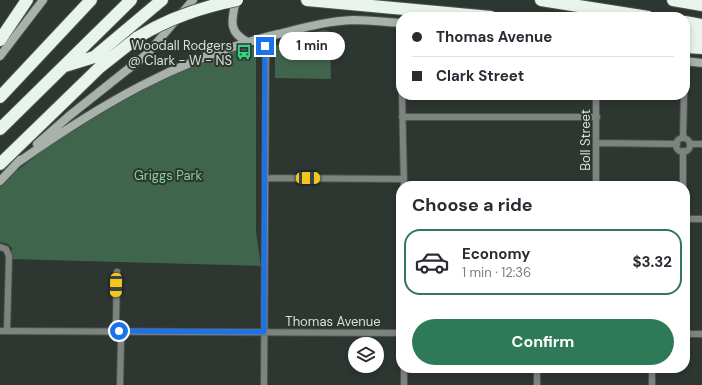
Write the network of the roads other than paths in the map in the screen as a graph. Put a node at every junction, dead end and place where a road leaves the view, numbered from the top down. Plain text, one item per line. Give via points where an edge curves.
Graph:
1 (27, 0) edge
2 (43, 0) edge
3 (82, 0) edge
4 (91, 0) edge
5 (131, 0) edge
6 (162, 0) edge
7 (193, 0) edge
8 (237, 0) edge
9 (307, 0) edge
10 (541, 0) edge
11 (675, 0) edge
12 (702, 5) edge
13 (437, 12) edge
14 (617, 12) edge
15 (396, 23) edge
16 (690, 23) edge
17 (702, 25) edge
18 (690, 35) edge
19 (702, 36) edge
20 (263, 37) junction
21 (0, 40) edge
22 (248, 42) junction
23 (690, 47) edge
24 (702, 48) edge
25 (0, 56) edge
26 (690, 62) edge
27 (702, 63) edge
28 (62, 67) junction
29 (0, 97) edge
30 (402, 100) edge
31 (596, 100) edge
32 (684, 100) edge
33 (402, 117) junction
34 (596, 117) junction
35 (0, 129) edge
36 (683, 138) junction
37 (596, 143) junction
38 (677, 144) junction
39 (690, 144) junction
40 (702, 144) edge
41 (683, 151) junction
42 (17, 163) junction
43 (0, 164) edge
44 (264, 178) junction
45 (404, 179) joint
46 (0, 181) edge
47 (596, 181) edge
48 (683, 181) edge
49 (690, 219) edge
50 (702, 219) edge
51 (3, 248) edge
52 (117, 272) dead end
53 (0, 330) edge
54 (7, 331) junction
55 (119, 331) junction
56 (264, 332) junction
57 (396, 333) edge
58 (690, 334) edge
59 (702, 334) edge
60 (404, 373) edge
61 (537, 373) edge
62 (652, 373) edge
63 (120, 385) edge
64 (264, 385) edge
65 (404, 385) edge
66 (537, 385) edge
67 (652, 385) edge

1 - 21 highway
2 - 25 main road
3 - 29 highway
4 - 29 highway
5 - 28 highway
6 - 28 highway via 94,57
7 - 42 main road via 148,54 69,116
8 - 22 main road via 233,28
8 - 43 highway, bridge via 194,10 156,26 138,37 100,67
9 - 13 highway
10 - 14 highway
11 - 12 highway
15 - 20 main road via 344,21 308,26
16 - 17 highway
18 - 19 highway
20 - 22 main road
20 - 44 street via 266,51
22 - 42 main road via 190,62 135,88 74,123
23 - 24 highway
26 - 27 main road
28 - 35 highway
30 - 33 street
31 - 34 street, Boll Street
32 - 36 street
33 - 34 street
33 - 45 street
34 - 37 street, Boll Street
36 - 38 street
36 - 39 street via 689,140
37 - 38 street
37 - 47 street, Boll Street
38 - 41 street
39 - 40 street
39 - 41 street via 687,150
41 - 48 street
42 - 46 main road
44 - 45 street
44 - 56 street
49 - 50 street
51 - 54 street via 9,256
52 - 55 street via 116,322
53 - 54 street, Thomas Avenue
54 - 55 street, Thomas Avenue
55 - 56 street, Thomas Avenue
55 - 63 street
56 - 57 street, Thomas Avenue
56 - 64 street
58 - 59 street
60 - 65 street
61 - 66 street
62 - 67 street

